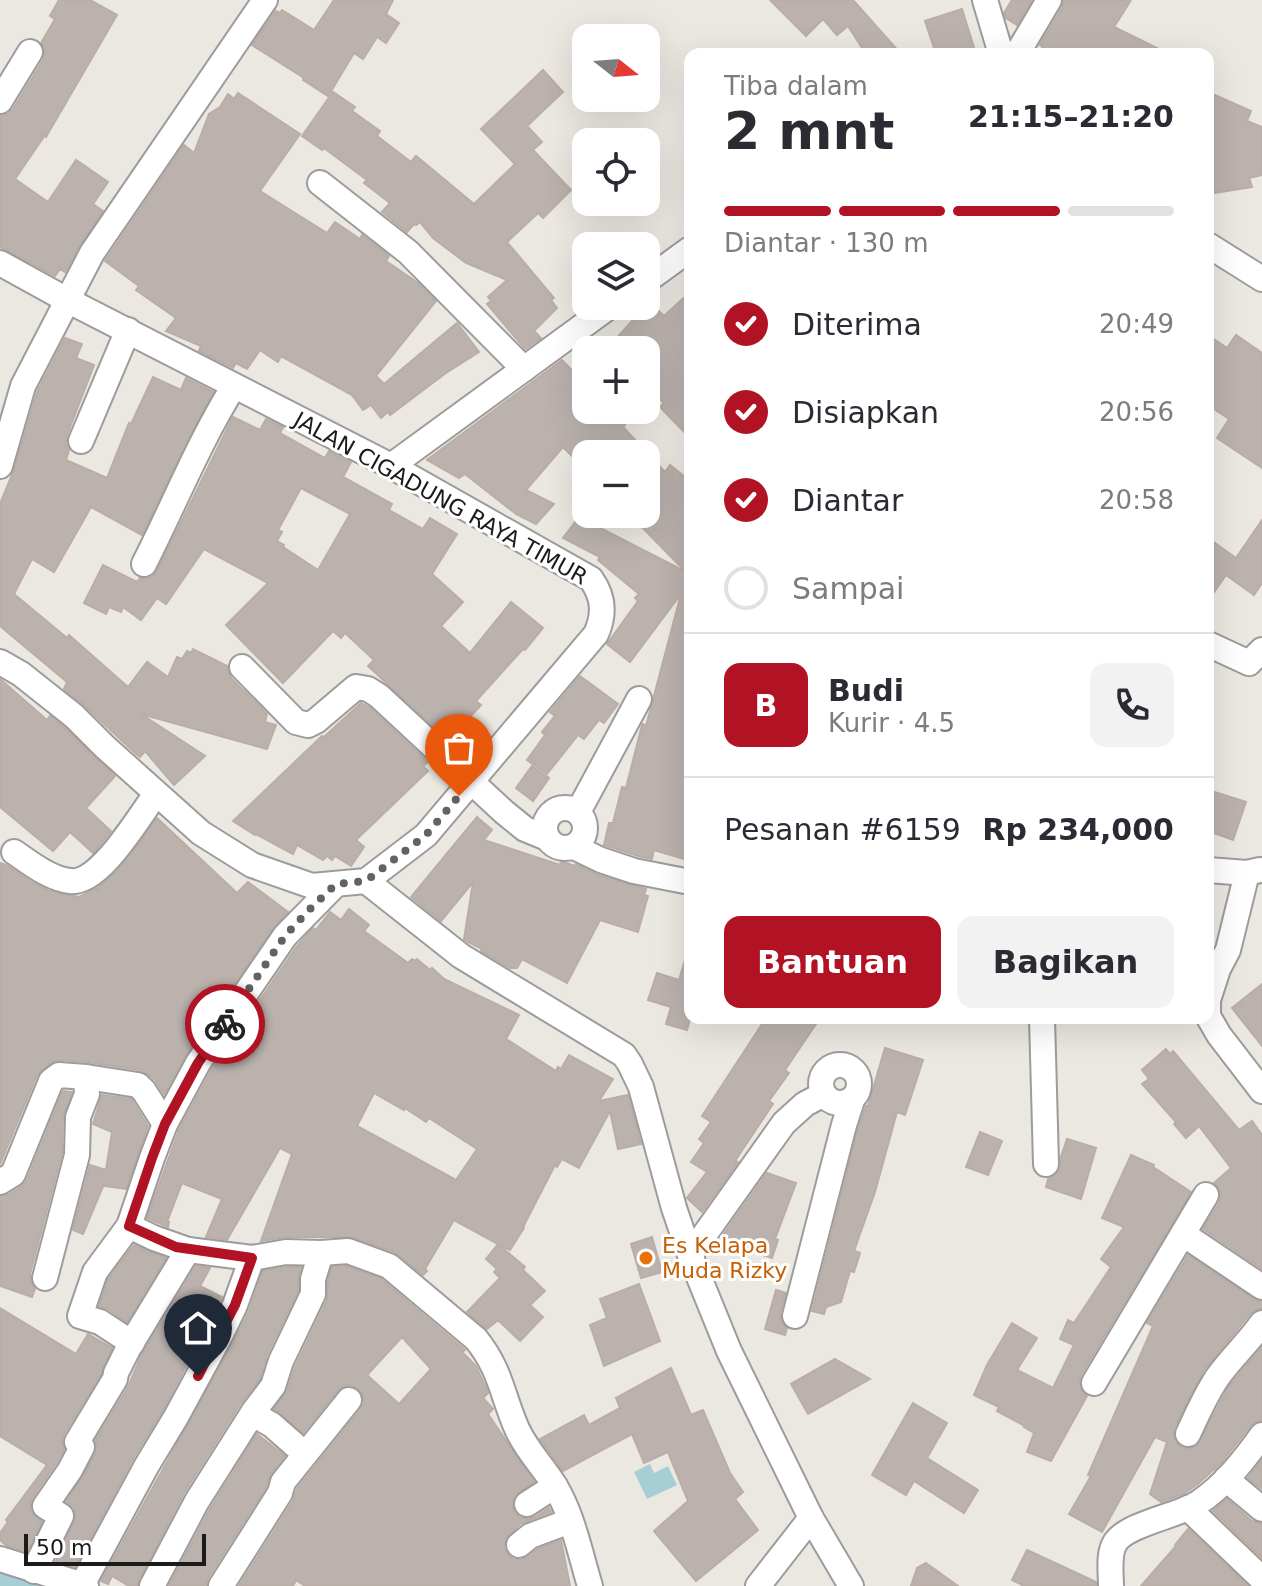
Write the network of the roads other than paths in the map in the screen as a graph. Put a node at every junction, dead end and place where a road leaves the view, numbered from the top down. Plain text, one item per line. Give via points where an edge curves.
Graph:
1 (265, 0) edge
2 (985, 0) edge
3 (1049, 0) edge
4 (999, 48) edge
5 (1021, 48) edge
6 (30, 52) dead end
7 (0, 101) edge
8 (320, 183) dead end
9 (1214, 249) edge
10 (684, 253) edge
11 (0, 263) edge
12 (660, 271) edge
13 (1262, 279) edge
14 (67, 300) junction
15 (591, 320) edge
16 (128, 330) junction
17 (524, 369) junction
18 (234, 386) junction
19 (81, 441) dead end
20 (0, 466) edge
21 (391, 466) junction
22 (144, 564) dead end
23 (1214, 647) edge
24 (1262, 650) edge
25 (0, 662) edge
26 (242, 667) dead end
27 (639, 699) dead end
28 (470, 781) junction
29 (156, 794) junction
30 (578, 812) junction
31 (547, 838) junction
32 (574, 847) junction
33 (14, 852) dead end
34 (1214, 870) edge
35 (1254, 871) edge
36 (366, 881) junction
37 (684, 881) edge
38 (336, 884) junction
39 (1214, 981) edge
40 (1042, 1024) edge
41 (1213, 1024) edge
42 (86, 1077) junction
43 (1262, 1091) edge
44 (824, 1094) junction
45 (852, 1100) junction
46 (165, 1124) junction
47 (1046, 1164) dead end
48 (0, 1182) edge
49 (1206, 1195) dead end
50 (129, 1226) junction
51 (1183, 1234) junction
52 (188, 1250) junction
53 (321, 1253) junction
54 (690, 1255) junction
55 (252, 1258) junction
56 (45, 1278) dead end
57 (1262, 1287) edge
58 (795, 1316) dead end
59 (1262, 1323) edge
60 (132, 1343) junction
61 (1094, 1383) dead end
62 (349, 1400) dead end
63 (253, 1414) junction
64 (1188, 1434) dead end
65 (1259, 1445) edge
66 (305, 1454) junction
67 (1226, 1479) junction
68 (555, 1486) junction
69 (527, 1504) dead end
70 (1188, 1508) junction
71 (1262, 1509) edge
72 (811, 1518) junction
73 (570, 1521) junction
74 (519, 1545) dead end
75 (0, 1559) edge
76 (39, 1577) edge
77 (1262, 1579) edge
78 (84, 1585) edge
79 (152, 1586) edge
80 (221, 1586) edge
81 (590, 1586) edge
82 (758, 1586) edge
83 (851, 1586) edge
84 (1111, 1586) edge

1 - 14 street via 92,253
2 - 4 street
3 - 5 street
6 - 7 street
8 - 17 street via 408,252
9 - 13 street
10 - 12 street
11 - 14 street, JALAN CIGADUNG RAYA TIMUR
14 - 16 street, JALAN CIGADUNG RAYA TIMUR
14 - 20 street via 23,386
15 - 17 street
16 - 18 street, JALAN CIGADUNG RAYA TIMUR
16 - 19 street
17 - 21 street
18 - 21 street, JALAN CIGADUNG RAYA TIMUR
18 - 22 street
21 - 28 street, JALAN CIGADUNG RAYA TIMUR via 591,579 601,597 596,634
23 - 24 street via 1249,663
25 - 29 street via 74,716
26 - 28 street via 296,722 308,725 356,687 368,689
27 - 30 street
28 - 31 street via 525,829
28 - 36 street, JALAN CIGADUNG RAYA TIMUR via 426,835
29 - 33 street via 103,866 81,881 53,876
29 - 38 street via 201,833 252,865 312,886
30 - 31 street via 571,808 549,815
30 - 32 street via 585,835
31 - 32 street via 559,848
32 - 37 street via 634,871
34 - 35 street
35 - 39 street
36 - 38 street
36 - 54 street via 461,956 624,1055 641,1087
38 - 46 street via 285,936 198,1063
40 - 47 street
41 - 43 street
42 - 46 street via 138,1085
42 - 48 street via 59,1075 51,1081 13,1174
42 - 56 street via 77,1155
44 - 45 street via 836,1103
44 - 45 street via 823,1074 828,1067 844,1064 859,1080
44 - 54 street via 784,1123
45 - 58 street
46 - 50 street
49 - 51 street
50 - 52 street
50 - 60 street via 95,1272 80,1316
51 - 57 street
51 - 61 street
52 - 55 street
52 - 60 street
53 - 55 street
53 - 63 street via 313,1294 273,1386
53 - 68 street via 348,1251 389,1266 476,1339 497,1371 529,1452
54 - 72 street via 729,1351
55 - 78 street via 221,1334
59 - 64 street via 1218,1377
60 - 76 street via 77,1442 82,1447 70,1470 45,1506 61,1516
62 - 66 street
63 - 66 street
63 - 79 street via 197,1501
65 - 67 street
66 - 80 street
67 - 70 street
67 - 71 street
68 - 69 street
68 - 73 street
70 - 77 street
70 - 84 street via 1120,1537 1111,1558
72 - 82 street
72 - 83 street
73 - 74 street
73 - 81 street
75 - 76 street
76 - 78 street

